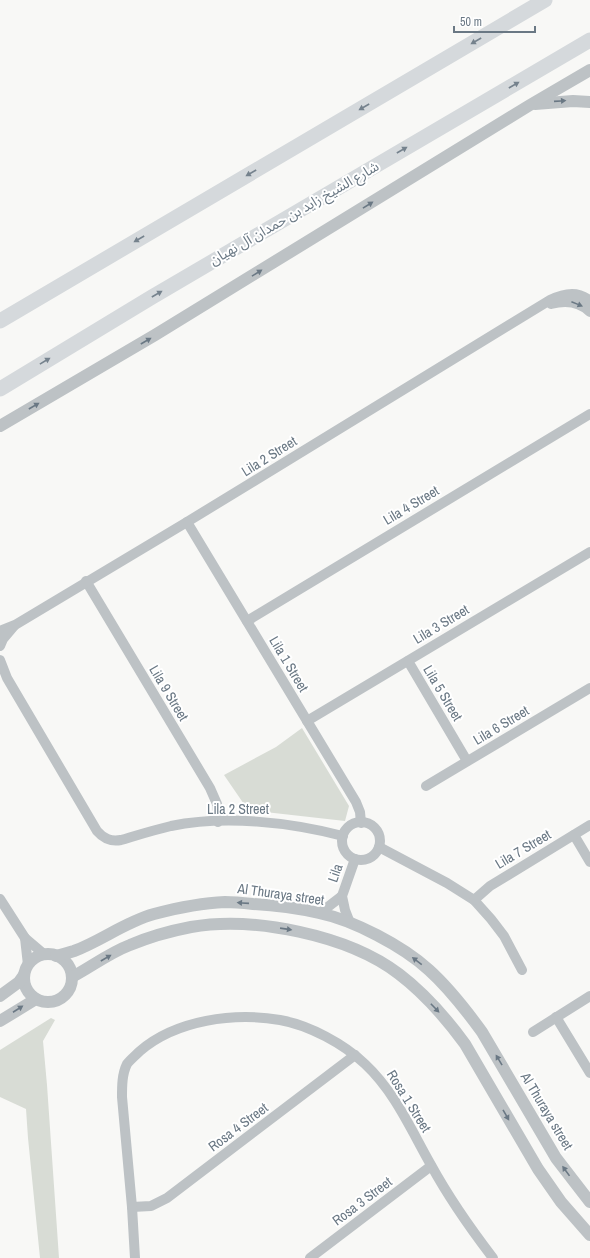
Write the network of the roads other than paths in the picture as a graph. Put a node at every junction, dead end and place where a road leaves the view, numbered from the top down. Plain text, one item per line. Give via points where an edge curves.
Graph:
1 (545, 0) edge
2 (590, 40) edge
3 (590, 70) edge
4 (590, 102) edge
5 (530, 105) junction
6 (590, 301) edge
7 (536, 308) junction
8 (590, 312) edge
9 (0, 320) edge
10 (0, 389) edge
11 (590, 414) edge
12 (0, 426) edge
13 (187, 522) junction
14 (590, 552) edge
15 (86, 581) junction
16 (247, 621) junction
17 (15, 625) junction
18 (0, 631) edge
19 (0, 646) edge
20 (0, 660) edge
21 (408, 661) junction
22 (2, 670) edge
23 (590, 688) edge
24 (307, 721) junction
25 (467, 761) junction
26 (426, 786) dead end
27 (218, 822) junction
28 (361, 823) junction
29 (590, 825) edge
30 (574, 835) junction
31 (343, 836) junction
32 (379, 846) junction
33 (355, 859) junction
34 (590, 862) edge
35 (342, 896) junction
36 (0, 899) edge
37 (474, 900) junction
38 (320, 913) junction
39 (350, 923) junction
40 (25, 938) junction
41 (51, 955) junction
42 (26, 970) junction
43 (522, 970) dead end
44 (72, 977) junction
45 (0, 996) edge
46 (590, 996) edge
47 (36, 999) junction
48 (556, 1017) junction
49 (0, 1021) edge
50 (533, 1032) dead end
51 (355, 1055) junction
52 (590, 1074) edge
53 (431, 1166) junction
54 (590, 1202) edge
55 (132, 1207) junction
56 (590, 1236) edge
57 (135, 1258) edge
58 (310, 1258) edge
59 (493, 1258) edge

1 -> 9 main road
10 -> 2 main road, شارع الشيخ زايد بن حمدان آل نهيان
3 - 5 street
5 -> 4 street
12 -> 5 street via 156,335
6 - 7 street, Lila 2 Street via 572,293 557,296
7 -> 8 street, Lila 2 Street via 567,301 582,305
7 - 13 street, Lila 2 Street
11 - 16 street, Lila 4 Street
13 - 15 street, Lila 2 Street
13 - 16 street, Lila 1 Street
14 - 21 street, Lila 3 Street
15 - 17 street, Lila 2 Street
15 - 27 street, Lila 9 Street via 212,792 217,804
16 - 24 street, Lila 1 Street
17 - 18 street, Lila 2 Street
17 - 19 street, Lila 2 Street
20 - 22 street, Lila 2 Street
21 - 24 street, Lila 3 Street
21 - 25 street, Lila 5 Street
22 - 27 street, Lila 2 Street via 101,835 110,840 121,840 173,826
23 - 25 street, Lila 6 Street
24 - 28 street, Lila 1 Street via 358,807
25 - 26 street, Lila 6 Street
27 - 31 street, Lila 2 Street via 279,823
28 - 31 street via 350,826
28 - 32 street via 368,824 378,833
29 - 30 street, Lila 7 Street
30 - 34 street
30 - 37 street, Lila 7 Street via 490,886
31 - 33 street via 342,842 346,853
32 - 33 street via 367,859
32 - 37 street
33 - 35 street, Lila
35 - 38 street, Lila
35 - 39 street, Lila
36 - 40 street
37 - 43 street via 504,936
38 - 39 street, Al Thuraya street
38 -> 41 street, Al Thuraya street via 264,904 226,902 189,906 130,922 79,949
54 -> 39 street, Al Thuraya street via 556,1158 482,1032 460,1003 428,969 410,955
40 - 41 street
40 - 42 street
41 - 42 street via 33,960
41 - 44 street via 63,959 68,964
42 - 45 street via 19,982
42 - 47 street via 24,982
44 - 47 street via 71,986 60,999 44,1002
44 -> 56 street via 129,945 192,927 219,925 292,930 348,946 373,958 398,973 451,1026 465,1044 538,1169
46 - 48 street
49 -> 47 street
48 - 50 street
48 - 52 street
51 - 53 street, Rosa 1 Street via 376,1074 393,1097
51 - 55 street, Rosa 4 Street via 167,1198 151,1206
51 - 55 street, Rosa 1 Street via 320,1033 282,1020 256,1017 205,1021 180,1028 146,1046 127,1064 122,1086
53 - 58 street, Rosa 3 Street
53 - 59 street, Rosa 1 Street via 458,1210
55 - 57 street, Rosa 1 Street

